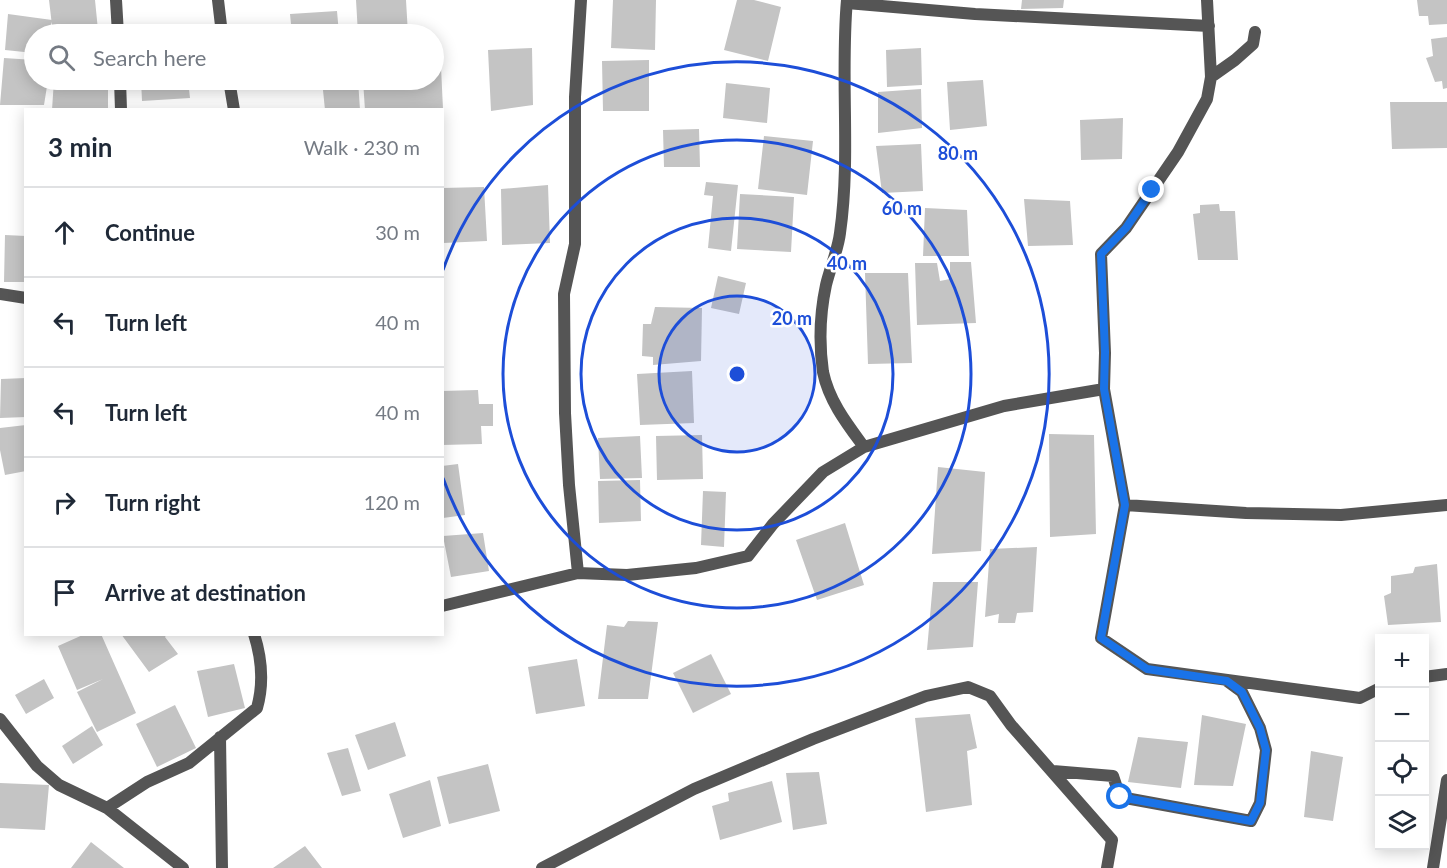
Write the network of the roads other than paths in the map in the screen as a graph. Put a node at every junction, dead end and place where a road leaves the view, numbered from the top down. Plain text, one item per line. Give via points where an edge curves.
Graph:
1 (116, 0) edge
2 (219, 0) edge
3 (581, 0) edge
4 (1207, 0) edge
5 (847, 2) edge
6 (117, 24) edge
7 (221, 24) edge
8 (1209, 26) junction
9 (1255, 32) dead end
10 (1211, 77) junction
11 (120, 90) edge
12 (231, 90) edge
13 (121, 108) edge
14 (234, 108) edge
15 (0, 294) edge
16 (24, 298) edge
17 (1104, 389) junction
18 (864, 447) junction
19 (1125, 505) junction
20 (1447, 505) edge
21 (578, 573) junction
22 (444, 606) edge
23 (255, 636) edge
24 (1447, 674) edge
25 (1429, 676) edge
26 (1227, 681) junction
27 (1375, 690) edge
28 (0, 719) edge
29 (220, 737) junction
30 (1053, 771) junction
31 (1447, 780) edge
32 (107, 808) junction
33 (183, 868) edge
34 (222, 868) edge
35 (542, 868) edge
36 (1107, 868) edge
37 (1433, 868) edge

1 - 6 street
2 - 7 street
3 - 21 street via 575,97 575,244 564,294 565,413
4 - 8 street
5 - 8 street via 975,14
5 - 18 street via 840,234 820,326 824,373 837,412
8 - 10 street
9 - 10 street via 1253,44
10 - 17 street via 1207,99 1178,152 1126,228 1101,254
11 - 13 street
12 - 14 street
15 - 16 street
17 - 18 street via 1004,406
17 - 19 street
18 - 21 street via 823,472 748,556 696,568 627,575
19 - 20 street via 1341,515
19 - 26 street via 1101,638 1147,669
21 - 22 street
23 - 29 street via 261,656 257,708
24 - 25 street
26 - 27 street via 1360,698
26 - 30 street via 1242,692 1266,750 1260,803 1251,821 1120,797 1113,776
28 - 32 street via 37,766 59,785
29 - 32 street via 189,763 147,782
29 - 34 street
30 - 35 street via 990,696 968,687 926,696 694,789
30 - 36 street via 1112,840
31 - 37 street
32 - 33 street

